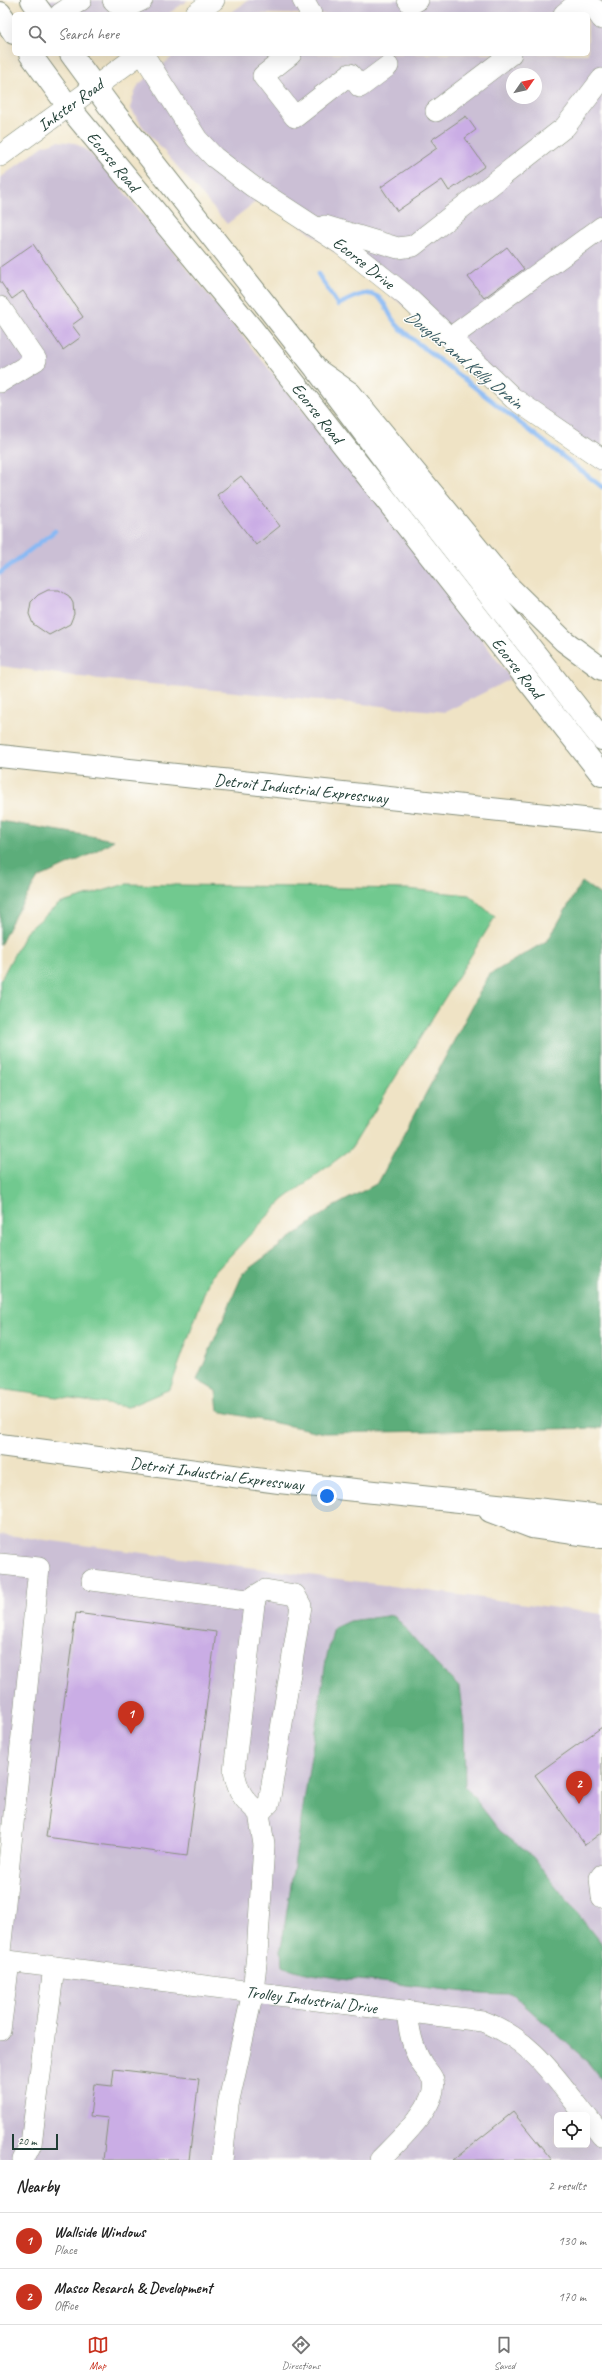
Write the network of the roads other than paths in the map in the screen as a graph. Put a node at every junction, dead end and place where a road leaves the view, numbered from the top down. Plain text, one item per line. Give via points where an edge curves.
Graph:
1 (32, 0) edge
2 (81, 0) edge
3 (112, 0) edge
4 (142, 0) edge
5 (213, 0) edge
6 (303, 0) edge
7 (408, 0) edge
8 (418, 0) edge
9 (41, 12) edge
10 (63, 12) edge
11 (198, 12) edge
12 (309, 12) edge
13 (566, 12) edge
14 (0, 13) edge
15 (602, 20) edge
16 (12, 30) edge
17 (31, 56) edge
18 (72, 56) edge
19 (137, 56) edge
20 (144, 56) edge
21 (288, 56) edge
22 (508, 56) edge
23 (388, 66) dead end
24 (602, 79) edge
25 (95, 87) junction
26 (68, 106) junction
27 (436, 111) dead end
28 (0, 156) edge
29 (304, 221) junction
30 (602, 227) edge
31 (0, 307) edge
32 (450, 338) junction
33 (317, 370) junction
34 (0, 382) edge
35 (602, 459) edge
36 (602, 669) edge
37 (602, 739) edge
38 (0, 756) edge
39 (602, 775) edge
40 (602, 821) edge
41 (0, 1445) edge
42 (461, 1500) junction
43 (602, 1516) edge
44 (602, 1537) edge
45 (0, 1564) edge
46 (92, 1580) dead end
47 (255, 1601) junction
48 (259, 1813) junction
49 (602, 1875) edge
50 (602, 1897) edge
51 (3, 1958) edge
52 (54, 1967) junction
53 (253, 1992) junction
54 (407, 2011) junction
55 (0, 2030) edge
56 (583, 2112) edge
57 (590, 2121) edge
58 (602, 2136) edge
59 (23, 2160) edge
60 (222, 2160) edge
61 (380, 2160) edge

1 - 9 main road
2 - 10 street
3 - 4 street via 123,8
5 - 11 street
6 - 12 street
7 - 8 street via 412,4
13 - 15 street via 579,2 595,9
14 - 16 main road
17 - 26 main road, Ecorse Road
18 - 25 main road, Ecorse Road
19 - 25 street, Inkster Road
20 - 29 street, Ecorse Drive via 197,139 252,186
21 - 23 street via 263,76 295,117 350,74 360,87
22 - 27 street
24 - 29 street via 565,127 413,246 398,248
25 - 26 street, Inkster Road
25 - 33 main road, Ecorse Road
26 - 28 street, Inkster Road
26 - 39 main road, Ecorse Road via 253,330
29 - 32 street, Ecorse Drive via 340,244 399,291
30 - 32 street
31 - 34 street via 36,360
32 - 35 street, Ecorse Drive via 513,398
33 - 36 main road via 350,393 510,588 564,640
33 - 37 main road, Ecorse Road via 403,485
38 - 40 main road, Detroit Industrial Expressway
41 - 42 main road, Detroit Industrial Expressway via 279,1482
42 - 43 main road, Detroit Industrial Expressway
42 - 44 main road via 532,1527
45 - 51 street via 39,1568
46 - 47 street
47 - 48 street via 234,1771 237,1786 244,1799
47 - 48 street via 255,1596 265,1590 295,1595 301,1606 269,1803
48 - 53 street via 264,1845
49 - 50 street
51 - 52 street, Trolley Industrial Drive
51 - 55 street
52 - 53 street, Trolley Industrial Drive
52 - 59 street via 31,2144
53 - 54 street, Trolley Industrial Drive
53 - 60 street via 228,2105
54 - 56 street, Trolley Industrial Drive via 482,2021 512,2034 544,2064
54 - 61 street via 414,2049 433,2080 430,2100 421,2116
57 - 58 street

